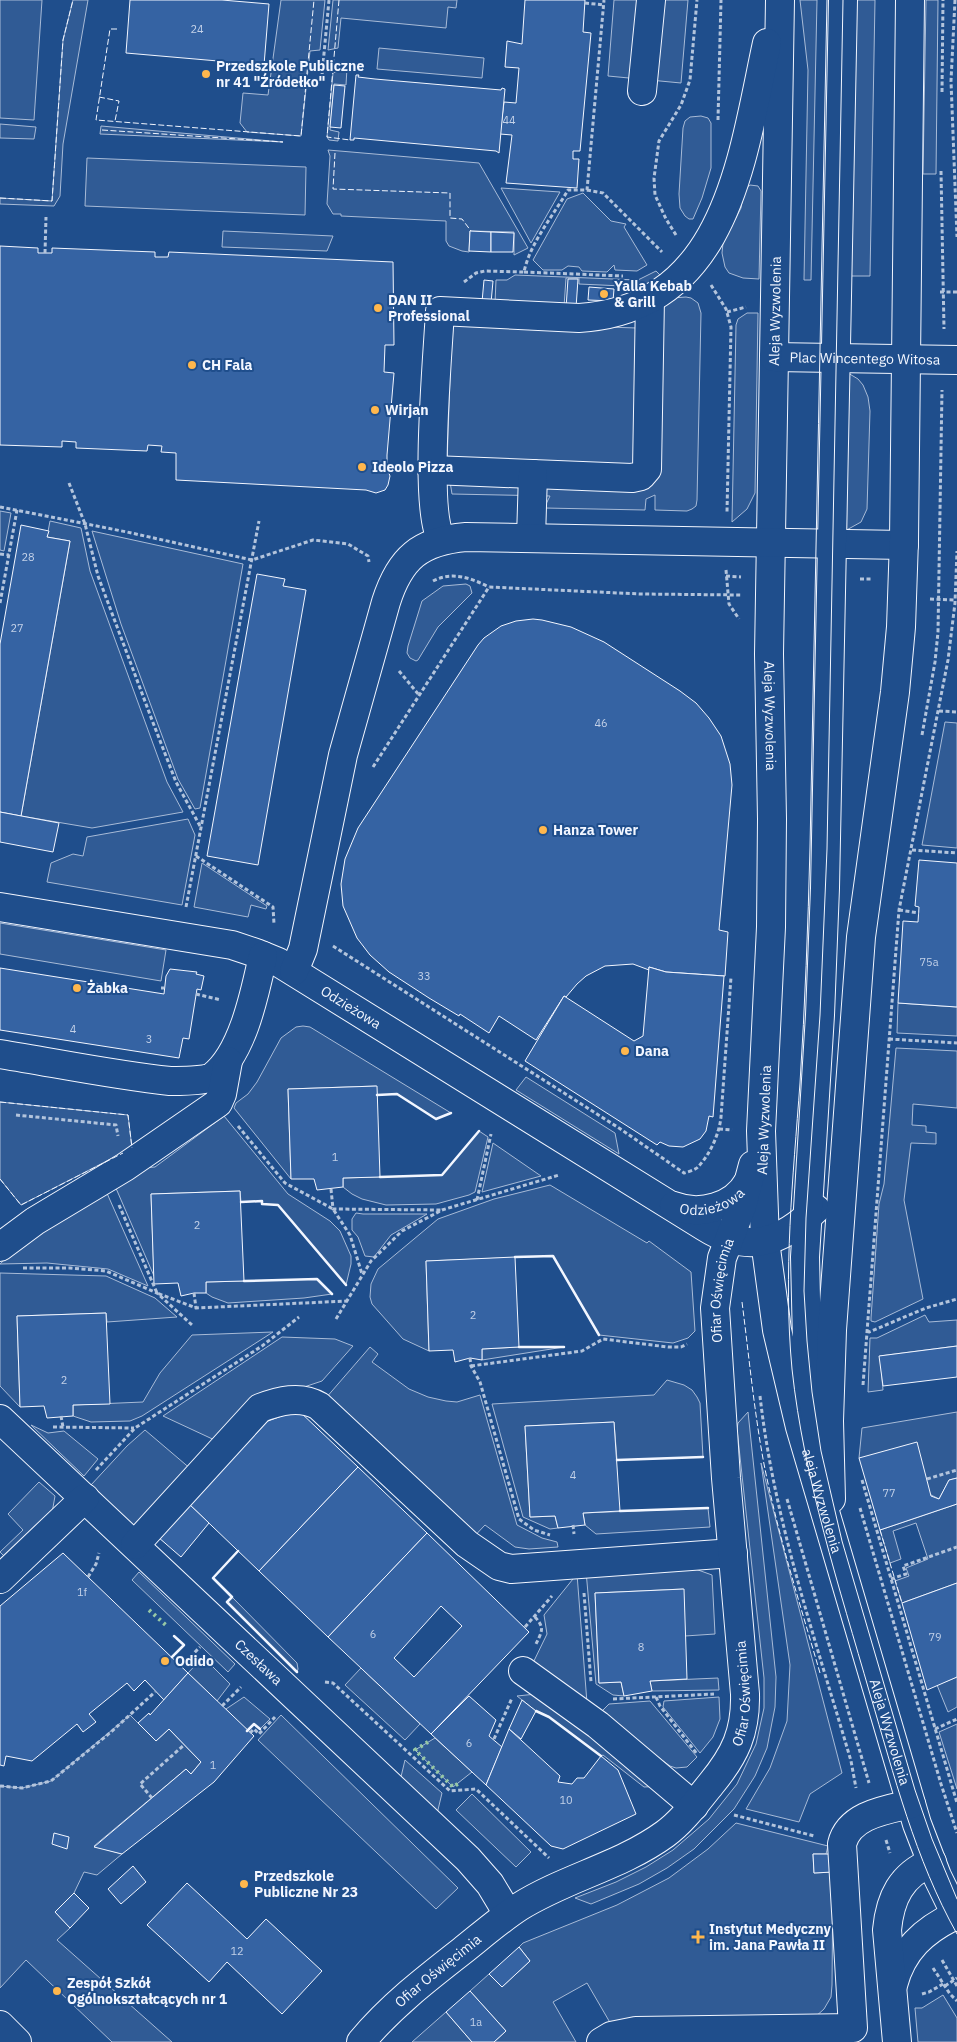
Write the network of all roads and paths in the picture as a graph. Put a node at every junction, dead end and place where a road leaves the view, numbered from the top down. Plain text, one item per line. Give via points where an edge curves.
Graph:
1 (329, 0) edge
2 (651, 0) edge
3 (697, 0) edge
4 (721, 0) edge
5 (779, 0) edge
6 (827, 0) edge
7 (843, 0) edge
8 (910, 0) edge
9 (943, 0) edge
10 (955, 0) edge
11 (604, 2) edge
12 (585, 3) dead end
13 (322, 75) dead end
14 (950, 81) junction
15 (957, 81) edge
16 (642, 91) dead end
17 (942, 97) dead end
18 (718, 129) dead end
19 (941, 165) dead end
20 (587, 190) junction
21 (46, 217) dead end
22 (957, 237) edge
23 (45, 254) dead end
24 (666, 256) dead end
25 (695, 261) junction
26 (524, 272) junction
27 (633, 276) dead end
28 (463, 283) dead end
29 (933, 292) dead end
30 (942, 292) junction
31 (957, 292) edge
32 (650, 298) junction
33 (944, 323) dead end
34 (774, 357) junction
35 (828, 358) junction
36 (906, 359) junction
37 (957, 360) edge
38 (432, 470) junction
39 (533, 474) junction
40 (68, 483) dead end
41 (0, 507) edge
42 (17, 510) junction
43 (727, 515) dead end
44 (259, 521) dead end
45 (85, 524) junction
46 (531, 538) junction
47 (442, 540) junction
48 (770, 543) junction
49 (824, 544) junction
50 (904, 545) junction
51 (957, 551) edge
52 (0, 554) edge
53 (8, 555) junction
54 (252, 560) junction
55 (370, 564) dead end
56 (726, 576) dead end
57 (957, 576) edge
58 (747, 577) dead end
59 (428, 583) dead end
60 (489, 587) junction
61 (745, 595) dead end
62 (929, 599) dead end
63 (955, 600) junction
64 (0, 604) edge
65 (395, 666) dead end
66 (419, 695) junction
67 (939, 711) junction
68 (957, 712) edge
69 (368, 774) dead end
70 (201, 827) junction
71 (912, 850) junction
72 (957, 853) edge
73 (196, 856) junction
74 (0, 907) edge
75 (899, 910) junction
76 (919, 913) dead end
77 (184, 915) dead end
78 (307, 930) junction
79 (263, 956) junction
80 (294, 972) junction
81 (731, 977) dead end
82 (196, 994) dead end
83 (221, 1000) dead end
84 (889, 1039) junction
85 (957, 1042) edge
86 (0, 1054) edge
87 (228, 1061) junction
88 (16, 1115) dead end
89 (232, 1119) dead end
90 (761, 1131) junction
91 (492, 1134) dead end
92 (846, 1138) junction
93 (120, 1144) dead end
94 (559, 1175) dead end
95 (750, 1176) junction
96 (331, 1188) dead end
97 (477, 1200) junction
98 (665, 1202) junction
99 (333, 1209) junction
100 (442, 1210) junction
101 (123, 1214) dead end
102 (787, 1230) junction
103 (728, 1240) junction
104 (0, 1248) edge
105 (20, 1268) dead end
106 (362, 1275) junction
107 (194, 1292) dead end
108 (157, 1293) junction
109 (957, 1298) edge
110 (347, 1301) junction
111 (196, 1308) junction
112 (299, 1317) dead end
113 (336, 1319) dead end
114 (192, 1325) dead end
115 (867, 1331) junction
116 (694, 1340) dead end
117 (470, 1358) dead end
118 (471, 1366) junction
119 (862, 1388) dead end
120 (760, 1395) dead end
121 (61, 1416) dead end
122 (0, 1419) edge
123 (50, 1427) dead end
124 (63, 1427) junction
125 (135, 1428) junction
126 (800, 1428) joint
127 (829, 1450) joint
128 (100, 1465) dead end
129 (957, 1470) edge
130 (861, 1477) dead end
131 (926, 1479) dead end
132 (831, 1496) junction
133 (85, 1498) junction
134 (859, 1501) dead end
135 (554, 1536) dead end
136 (834, 1543) junction
137 (135, 1545) junction
138 (957, 1547) edge
139 (99, 1548) dead end
140 (733, 1553) junction
141 (581, 1564) junction
142 (88, 1576) dead end
143 (0, 1579) edge
144 (891, 1579) junction
145 (535, 1617) dead end
146 (540, 1634) dead end
147 (200, 1646) dead end
148 (181, 1666) dead end
149 (523, 1671) joint
150 (333, 1683) dead end
151 (242, 1686) dead end
152 (591, 1688) dead end
153 (155, 1692) dead end
154 (640, 1692) dead end
155 (715, 1694) dead end
156 (656, 1697) junction
157 (640, 1698) junction
158 (610, 1699) dead end
159 (222, 1706) dead end
160 (275, 1716) dead end
161 (957, 1719) edge
162 (935, 1729) junction
163 (250, 1733) dead end
164 (494, 1740) dead end
165 (184, 1745) dead end
166 (0, 1786) edge
167 (956, 1794) edge
168 (152, 1798) dead end
169 (686, 1798) junction
170 (957, 1803) edge
171 (911, 1804) junction
172 (734, 1815) dead end
173 (861, 1819) junction
174 (794, 1830) dead end
175 (957, 1833) edge
176 (932, 1862) junction
177 (555, 1863) dead end
178 (508, 1914) junction
179 (956, 1916) edge
180 (929, 1965) dead end
181 (957, 1978) edge
182 (944, 1985) junction
183 (922, 1994) dead end
184 (892, 1999) junction
185 (957, 2001) edge
186 (0, 2026) edge
187 (852, 2035) edge
188 (17, 2042) edge
189 (361, 2042) edge
190 (601, 2042) edge
191 (897, 2042) edge

1 - 13 path
2 - 16 street
3 - 25 path via 690,80 681,105 659,142 654,178 655,195 666,219
4 - 18 path
5 - 25 street via 731,194 717,228
5 - 34 street, Aleja Wyzwolenia
6 - 35 street
7 - 35 street
8 - 36 street
9 - 17 path
10 - 14 path
11 - 12 path
11 - 20 path
14 - 15 path
14 - 22 path
19 - 30 path
20 - 24 path via 603,193
20 - 26 path via 568,190 526,260
21 - 23 path
25 - 32 street via 682,275
25 - 43 path via 723,302 730,322
26 - 27 path
26 - 28 path via 485,271 476,273
29 - 30 path
30 - 31 path
30 - 33 path
32 - 38 street via 621,311 579,318 440,311
32 - 39 street via 646,469 641,476 632,478
34 - 35 street, Plac Wincentego Witosa
34 - 48 street, Aleja Wyzwolenia
35 - 36 street, Plac Wincentego Witosa
35 - 49 street
36 - 37 street, Plac Wincentego Witosa
36 - 50 street, Aleja Wyzwolenia
38 - 39 street
38 - 47 street via 434,512 437,532
39 - 46 street
40 - 45 path
41 - 42 path
42 - 45 path
42 - 53 path
44 - 54 path
45 - 54 path
45 - 70 path via 98,576 152,720 176,782
46 - 47 street
46 - 48 street
47 - 78 street via 423,547 410,558 391,584 343,755
48 - 49 street
48 - 90 street, Aleja Wyzwolenia via 771,927
49 - 50 street
49 - 102 street via 807,946
50 - 92 street, Aleja Wyzwolenia via 898,668 863,920
51 - 57 path
52 - 53 path
53 - 64 path
54 - 55 path via 313,540 348,544 368,556
54 - 70 path
56 - 58 path
57 - 63 path
59 - 60 path via 437,578 455,576 470,577
60 - 61 path
60 - 66 path
62 - 63 path
63 - 67 path
65 - 66 path
66 - 69 path
67 - 68 path
67 - 71 path
70 - 73 path
71 - 72 path
71 - 75 path
73 - 77 path
73 - 78 path via 272,908 274,924
74 - 79 street, Odzieżowa via 232,945
75 - 76 path
75 - 84 path
78 - 80 street
78 - 81 path via 684,1173 697,1168 719,1129
79 - 80 street, Odzieżowa
79 - 87 street via 256,988
80 - 98 street, Odzieżowa
82 - 83 path
84 - 85 path
84 - 115 path
86 - 87 street via 172,1081 210,1078
87 - 104 street via 218,1103 125,1168 34,1221
88 - 93 path via 116,1125
89 - 99 path via 285,1184
90 - 95 street, Ofiar Oświęcimia
90 - 102 street, Aleja Wyzwolenia
91 - 97 path
92 - 102 street via 843,1162 831,1191 819,1206
92 - 127 street, Aleja Wyzwolenia via 832,1330
94 - 97 path
95 - 98 street, Odzieżowa via 743,1190 734,1198 715,1207 687,1209
95 - 103 street, Ofiar Oświęcimia
96 - 99 path
97 - 100 path
98 - 103 street, Odzieżowa
99 - 100 path
99 - 106 path via 350,1235
100 - 106 path via 402,1231 371,1261
101 - 108 path
102 - 103 street, Odzieżowa via 748,1243
102 - 126 street, Aleja Wyzwolenia via 777,1330
102 - 132 street via 804,1291 814,1409
103 - 140 street, Ofiar Oświęcimia via 720,1266 715,1316
105 - 108 path via 106,1271
106 - 110 path
107 - 111 path
108 - 111 path
108 - 114 path
109 - 115 path
110 - 111 path
110 - 113 path
112 - 125 path via 262,1346
115 - 119 path
116 - 118 path via 681,1347 668,1347 603,1338 582,1351
117 - 118 path
118 - 135 path via 480,1382 520,1519 534,1530
120 - 173 path via 788,1544 851,1761
121 - 124 path
122 - 133 street, Czesława
123 - 124 path
124 - 125 path
125 - 128 path
126 - 136 street, aleja Wyzwolenia
127 - 132 street, aleja Wyzwolenia
129 - 131 path
130 - 144 path
132 - 136 street, aleja Wyzwolenia
133 - 137 street, Czesława
133 - 143 street
134 - 175 path
136 - 171 street, Aleja Wyzwolenia
137 - 141 street via 260,1408 285,1399 313,1402 319,1406 467,1544 499,1566 511,1569
137 - 178 street, Czesława via 468,1859 490,1884
138 - 144 path via 903,1566 906,1574
139 - 142 path via 98,1558
140 - 141 street
140 - 169 street, Ofiar Oświęcimia via 745,1694 742,1733 732,1755
141 - 152 path
144 - 162 path
145 - 146 path via 542,1624
147 - 148 path
149 - 164 path
149 - 169 street via 598,1726
150 - 177 path via 450,1791 476,1789
151 - 159 path
153 - 166 path via 51,1781 22,1788
154 - 157 path
155 - 156 path
156 - 157 path
156 - 169 path via 702,1761
157 - 158 path
160 - 163 path via 260,1734 254,1729
161 - 162 path
162 - 167 path
165 - 168 path via 140,1784
167 - 170 path
169 - 178 street, Ofiar Oświęcimia via 674,1826 656,1840 548,1891
171 - 173 street
171 - 176 street, Aleja Wyzwolenia
172 - 174 path
173 - 187 street via 844,1834 842,1844
176 - 179 street, Aleja Wyzwolenia
176 - 184 street via 908,1876 891,1906 887,1930
178 - 189 street, Ofiar Oświęcimia via 415,1988
179 - 184 street via 927,1931 911,1947 896,1975
180 - 182 path
181 - 182 path
182 - 183 path
182 - 185 path
184 - 191 street
186 - 188 street
187 - 190 street via 636,2031 611,2036

